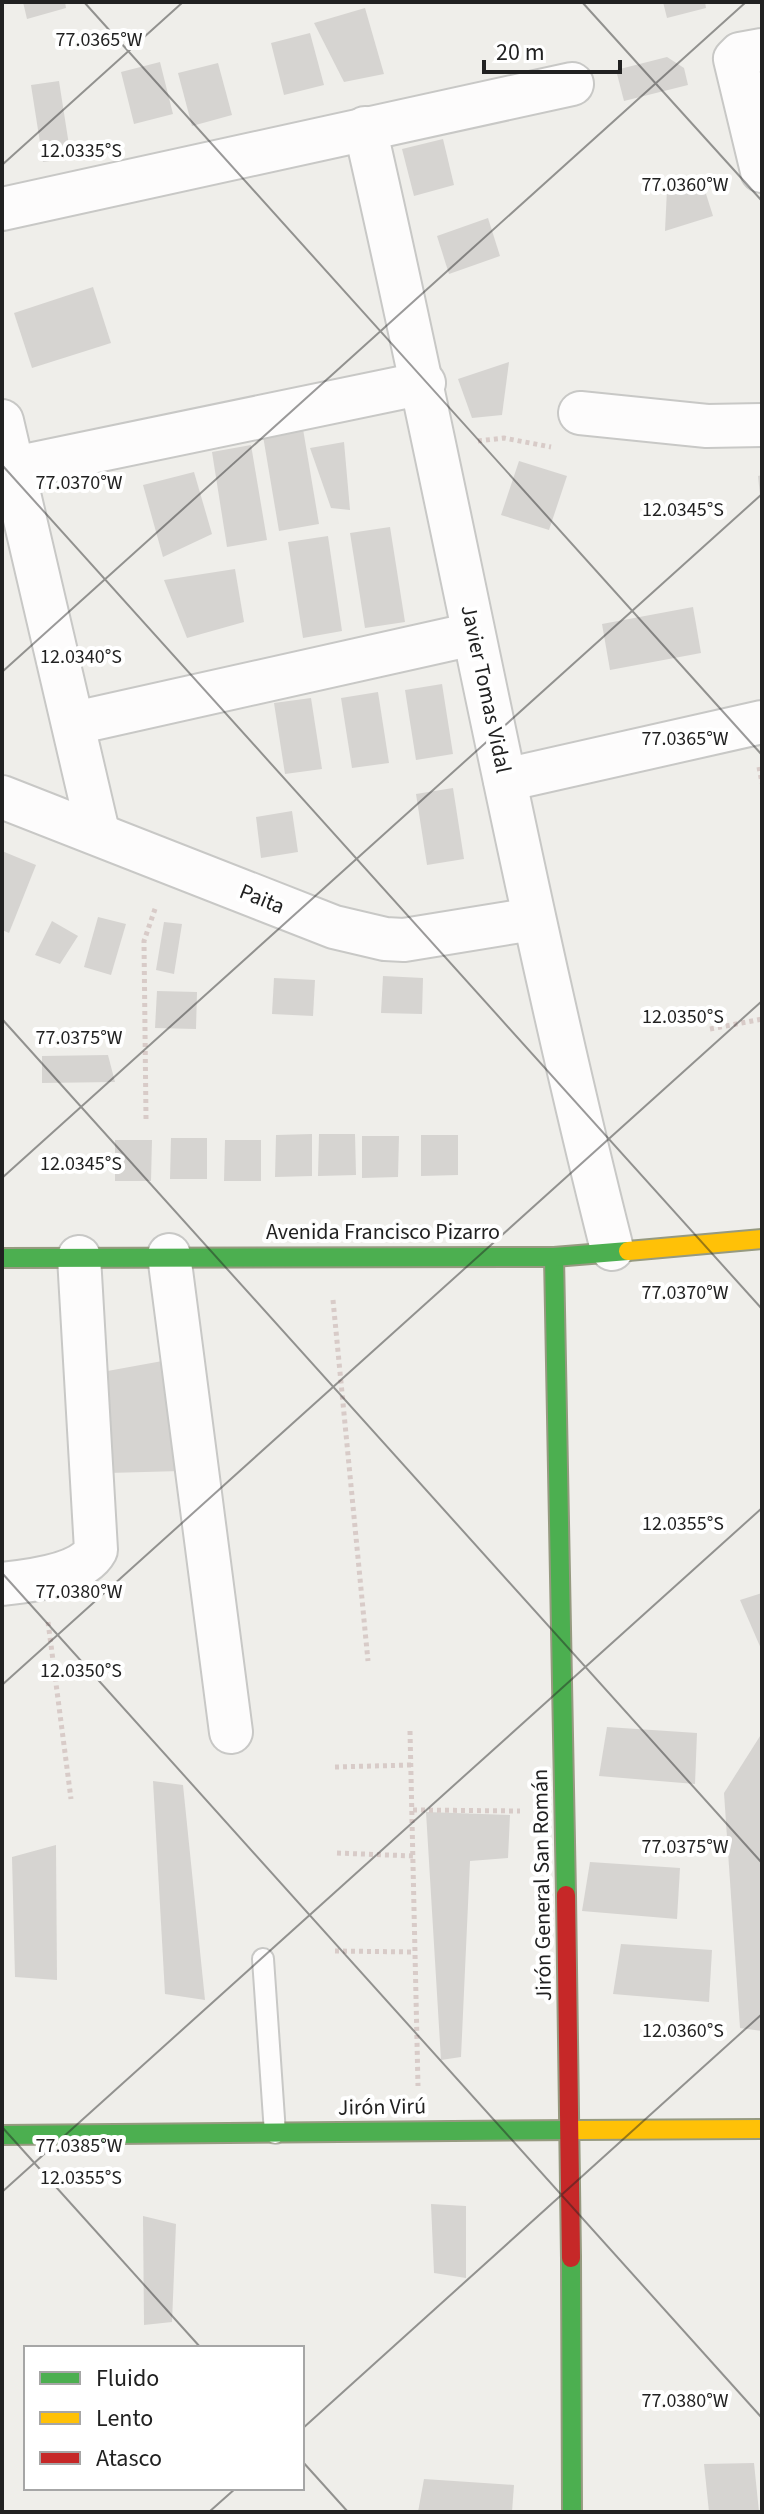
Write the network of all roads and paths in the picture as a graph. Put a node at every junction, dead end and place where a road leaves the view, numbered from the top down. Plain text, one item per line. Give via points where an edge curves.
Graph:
1 (750, 53) edge
2 (572, 84) dead end
3 (365, 128) junction
4 (762, 171) edge
5 (2, 209) edge
6 (424, 383) junction
7 (580, 413) dead end
8 (2, 421) edge
9 (762, 425) edge
10 (436, 446) junction
11 (558, 448) dead end
12 (14, 468) junction
13 (473, 634) junction
14 (762, 722) edge
15 (75, 723) junction
16 (505, 780) junction
17 (2, 797) edge
18 (98, 832) junction
19 (171, 862) junction
20 (533, 919) junction
21 (762, 1019) edge
22 (710, 1029) dead end
23 (146, 1119) dead end
24 (762, 1239) edge
25 (612, 1249) junction
26 (169, 1255) junction
27 (328, 1256) junction
28 (79, 1257) junction
29 (554, 1257) junction
30 (2, 1258) edge
31 (43, 1580) junction
32 (2, 1584) edge
33 (368, 1661) dead end
34 (410, 1731) dead end
35 (231, 1732) dead end
36 (411, 1765) junction
37 (335, 1767) dead end
38 (71, 1799) dead end
39 (413, 1810) junction
40 (565, 1812) junction
41 (337, 1853) dead end
42 (413, 1856) junction
43 (335, 1951) dead end
44 (415, 1952) junction
45 (263, 1959) dead end
46 (762, 2129) edge
47 (571, 2130) junction
48 (419, 2131) junction
49 (275, 2133) junction
50 (2, 2135) edge
51 (572, 2512) edge

1 - 4 street via 735,59
2 - 3 street
3 - 5 street
3 - 6 street, Javier Tomas Vidal
6 - 10 street, Javier Tomas Vidal
6 - 12 street
7 - 9 street via 707,426
8 - 12 street
10 - 11 path via 504,438
10 - 13 street, Javier Tomas Vidal
12 - 15 street
13 - 15 street
13 - 16 street, Javier Tomas Vidal
14 - 16 street
15 - 18 street
16 - 20 street, Javier Tomas Vidal
17 - 18 street, Paita
18 - 19 street, Paita
19 - 20 street, Paita via 334,927 385,939
19 - 23 path via 144,941
20 - 25 street, Javier Tomas Vidal
21 - 22 path
24 - 25 main road, Avenida Francisco Pizarro
25 - 29 main road, Avenida Francisco Pizarro
26 - 27 main road, Avenida Francisco Pizarro
26 - 28 main road, Avenida Francisco Pizarro
26 - 35 street
27 - 29 main road, Avenida Francisco Pizarro
27 - 33 path
28 - 30 main road, Avenida Francisco Pizarro
28 - 31 street via 96,1550 91,1560
29 - 40 main road, Jirón General San Román
31 - 32 street
31 - 38 path
34 - 36 path
36 - 37 path
36 - 39 path
39 - 40 path
39 - 42 path
40 - 47 main road, Jirón General San Román
41 - 42 path
42 - 44 path
43 - 44 path
44 - 48 path
45 - 49 lane
46 - 47 main road, Jirón Virú
47 - 48 main road, Jirón Virú
47 - 51 main road, Jirón General San Román
48 - 49 main road, Jirón Virú
49 - 50 main road, Jirón Virú

